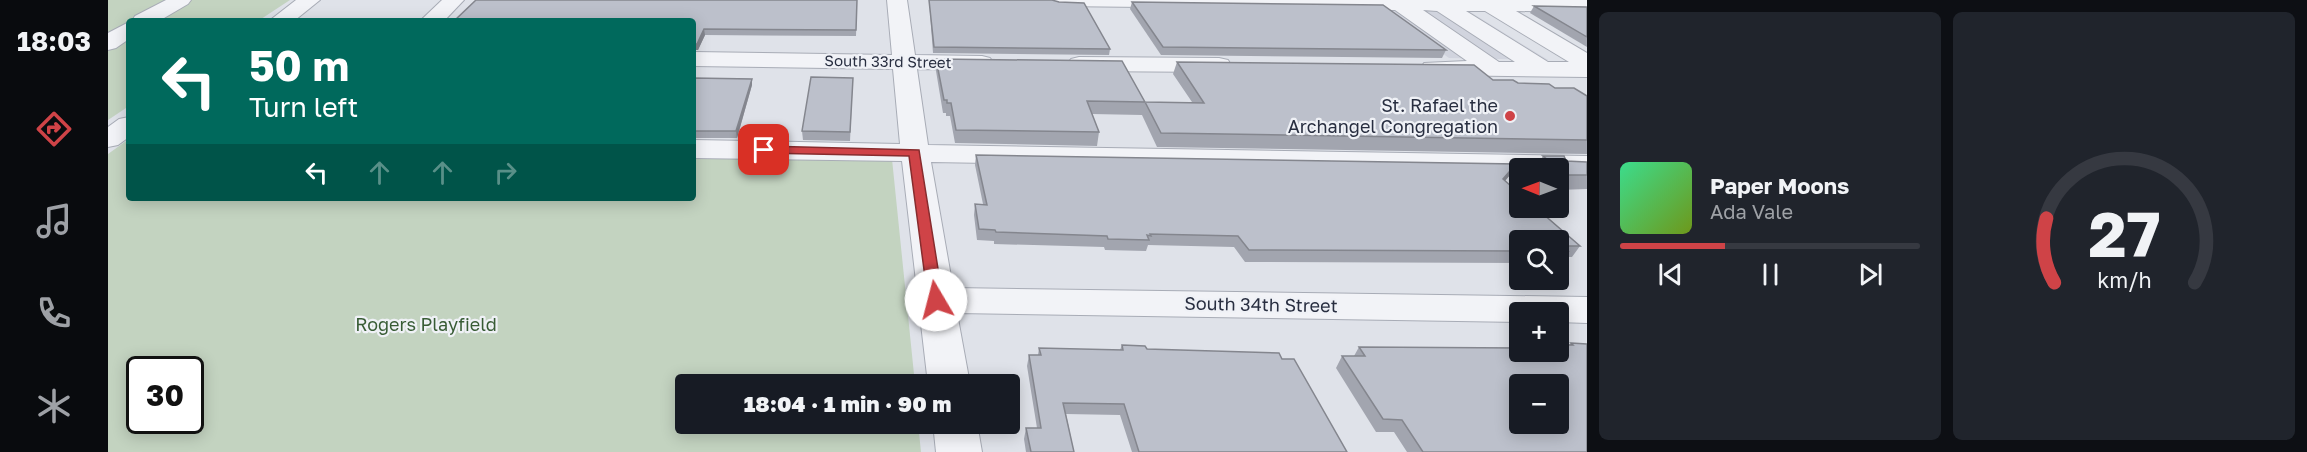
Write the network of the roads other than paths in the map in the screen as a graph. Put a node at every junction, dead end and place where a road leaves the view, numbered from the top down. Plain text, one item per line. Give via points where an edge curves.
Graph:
1 (181, 0) edge
2 (310, 0) edge
3 (454, 0) edge
4 (897, 0) edge
5 (1059, 0) edge
6 (1484, 2) edge
7 (1399, 3) junction
8 (1441, 4) junction
9 (1587, 6) edge
10 (148, 18) edge
11 (284, 18) edge
12 (434, 18) edge
13 (126, 30) edge
14 (108, 43) edge
15 (126, 51) edge
16 (696, 59) edge
17 (904, 62) junction
18 (1006, 63) edge
19 (1587, 63) edge
20 (1054, 64) edge
21 (1243, 66) edge
22 (1409, 68) edge
23 (1492, 68) junction
24 (1542, 69) junction
25 (1587, 70) edge
26 (126, 127) edge
27 (108, 140) edge
28 (696, 149) edge
29 (915, 153) junction
30 (1587, 165) edge
31 (936, 300) junction
32 (1587, 310) edge
33 (947, 374) edge
34 (957, 434) edge
35 (959, 452) edge

1 - 10 street
2 - 11 street
3 - 12 street
4 - 17 street
5 - 7 street
6 - 8 street
6 - 9 street
6 - 19 street
7 - 8 street
7 - 23 street
8 - 24 street
13 - 14 street
14 - 15 street
16 - 17 street, South 33rd Street
17 - 18 street, South 33rd Street
17 - 29 street
20 - 21 street
22 - 23 street
23 - 24 street
24 - 25 street
26 - 27 street
28 - 29 street
29 - 30 street
29 - 31 street
31 - 32 street, South 34th Street
31 - 33 street
34 - 35 street

